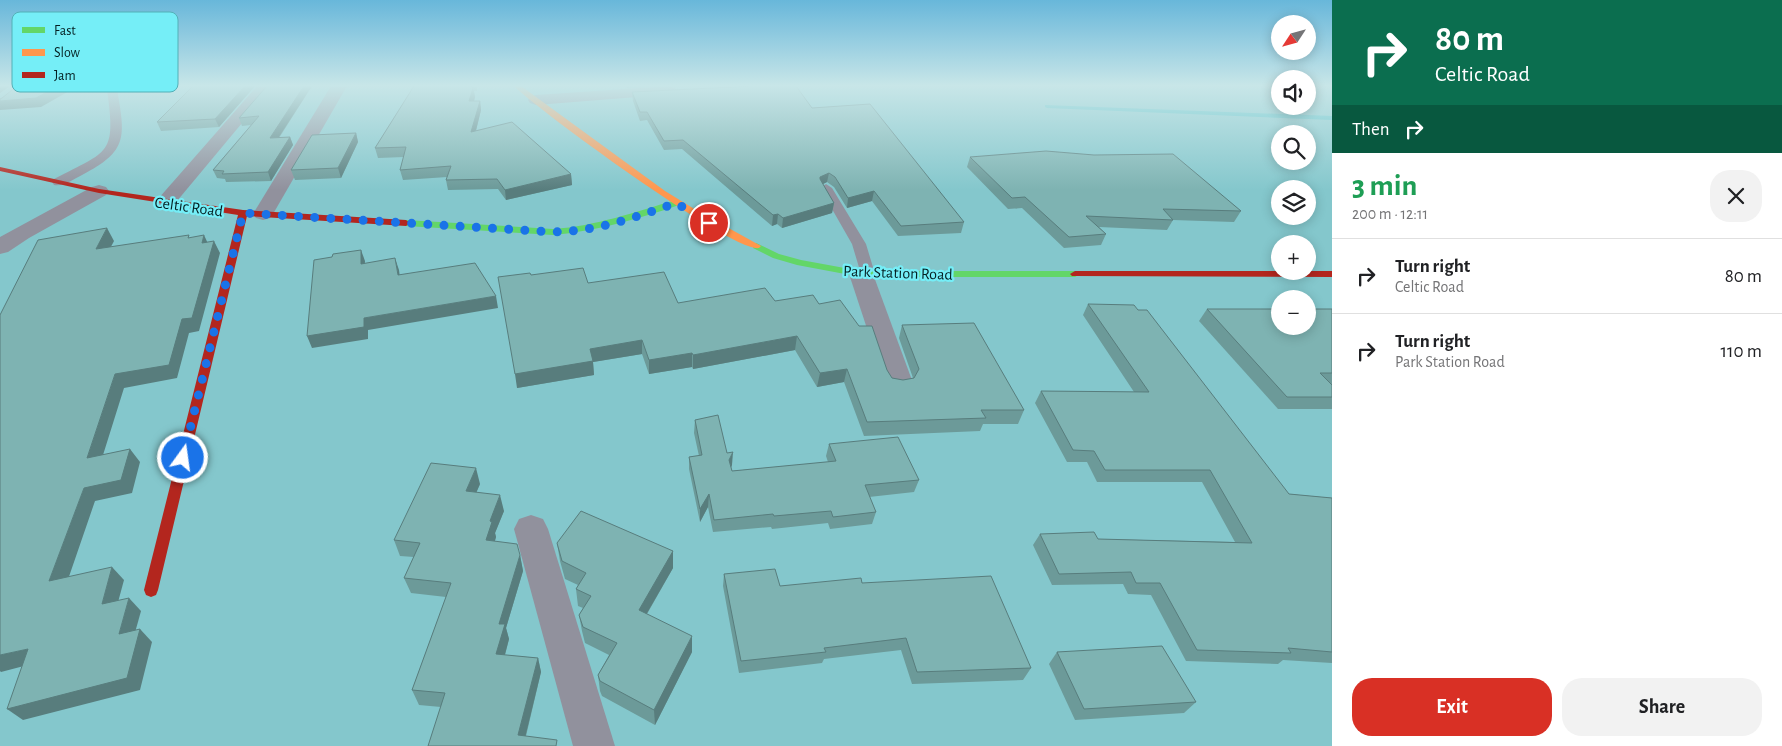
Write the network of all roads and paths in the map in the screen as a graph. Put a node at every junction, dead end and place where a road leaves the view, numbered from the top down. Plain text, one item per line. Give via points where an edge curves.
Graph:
1 (116, 121) edge
2 (235, 121) edge
3 (318, 121) edge
4 (564, 121) edge
5 (0, 169) edge
6 (58, 182) junction
7 (826, 188) edge
8 (99, 192) junction
9 (165, 203) junction
10 (676, 203) junction
11 (243, 213) junction
12 (263, 214) junction
13 (0, 247) edge
14 (865, 274) junction
15 (1332, 274) edge
16 (900, 384) edge
17 (531, 529) dead end
18 (151, 590) dead end
19 (594, 746) edge

1 - 6 lane via 116,141 112,150
2 - 9 street
3 - 12 street
4 - 10 street, Park Station Road
5 - 6 street, Celtic Road
6 - 8 street, Celtic Road
7 - 14 lane via 859,244
8 - 9 street, Celtic Road
8 - 13 street
9 - 11 street, Celtic Road
10 - 12 street, Celtic Road via 608,226 575,232
10 - 14 street, Park Station Road via 731,235 776,256
11 - 12 street, Celtic Road
11 - 18 street
14 - 15 street, Park Station Road
14 - 16 street
17 - 19 street

